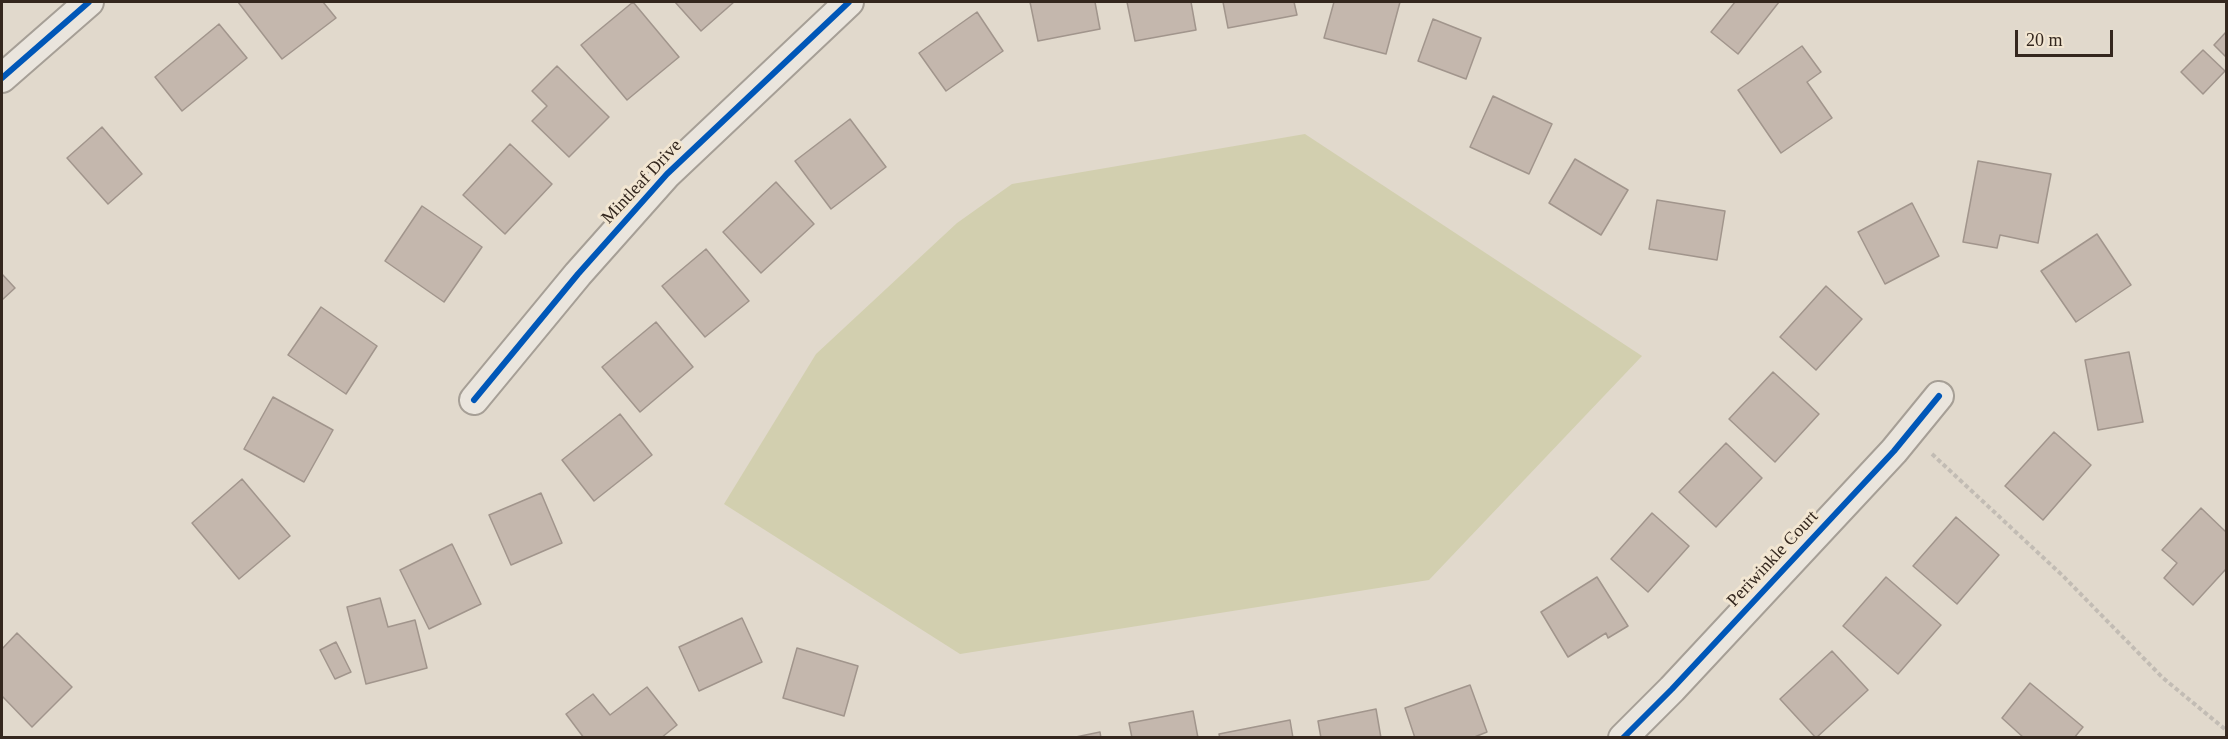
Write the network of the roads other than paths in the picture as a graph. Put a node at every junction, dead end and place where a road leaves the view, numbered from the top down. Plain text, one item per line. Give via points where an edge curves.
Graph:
1 (90, 2) edge
2 (849, 2) edge
3 (2, 78) edge
4 (1939, 396) dead end
5 (474, 400) dead end
6 (1623, 738) edge

1 - 3 street
2 - 5 street, Mintleaf Drive via 667,174
4 - 6 street, Periwinkle Court via 1894,451

